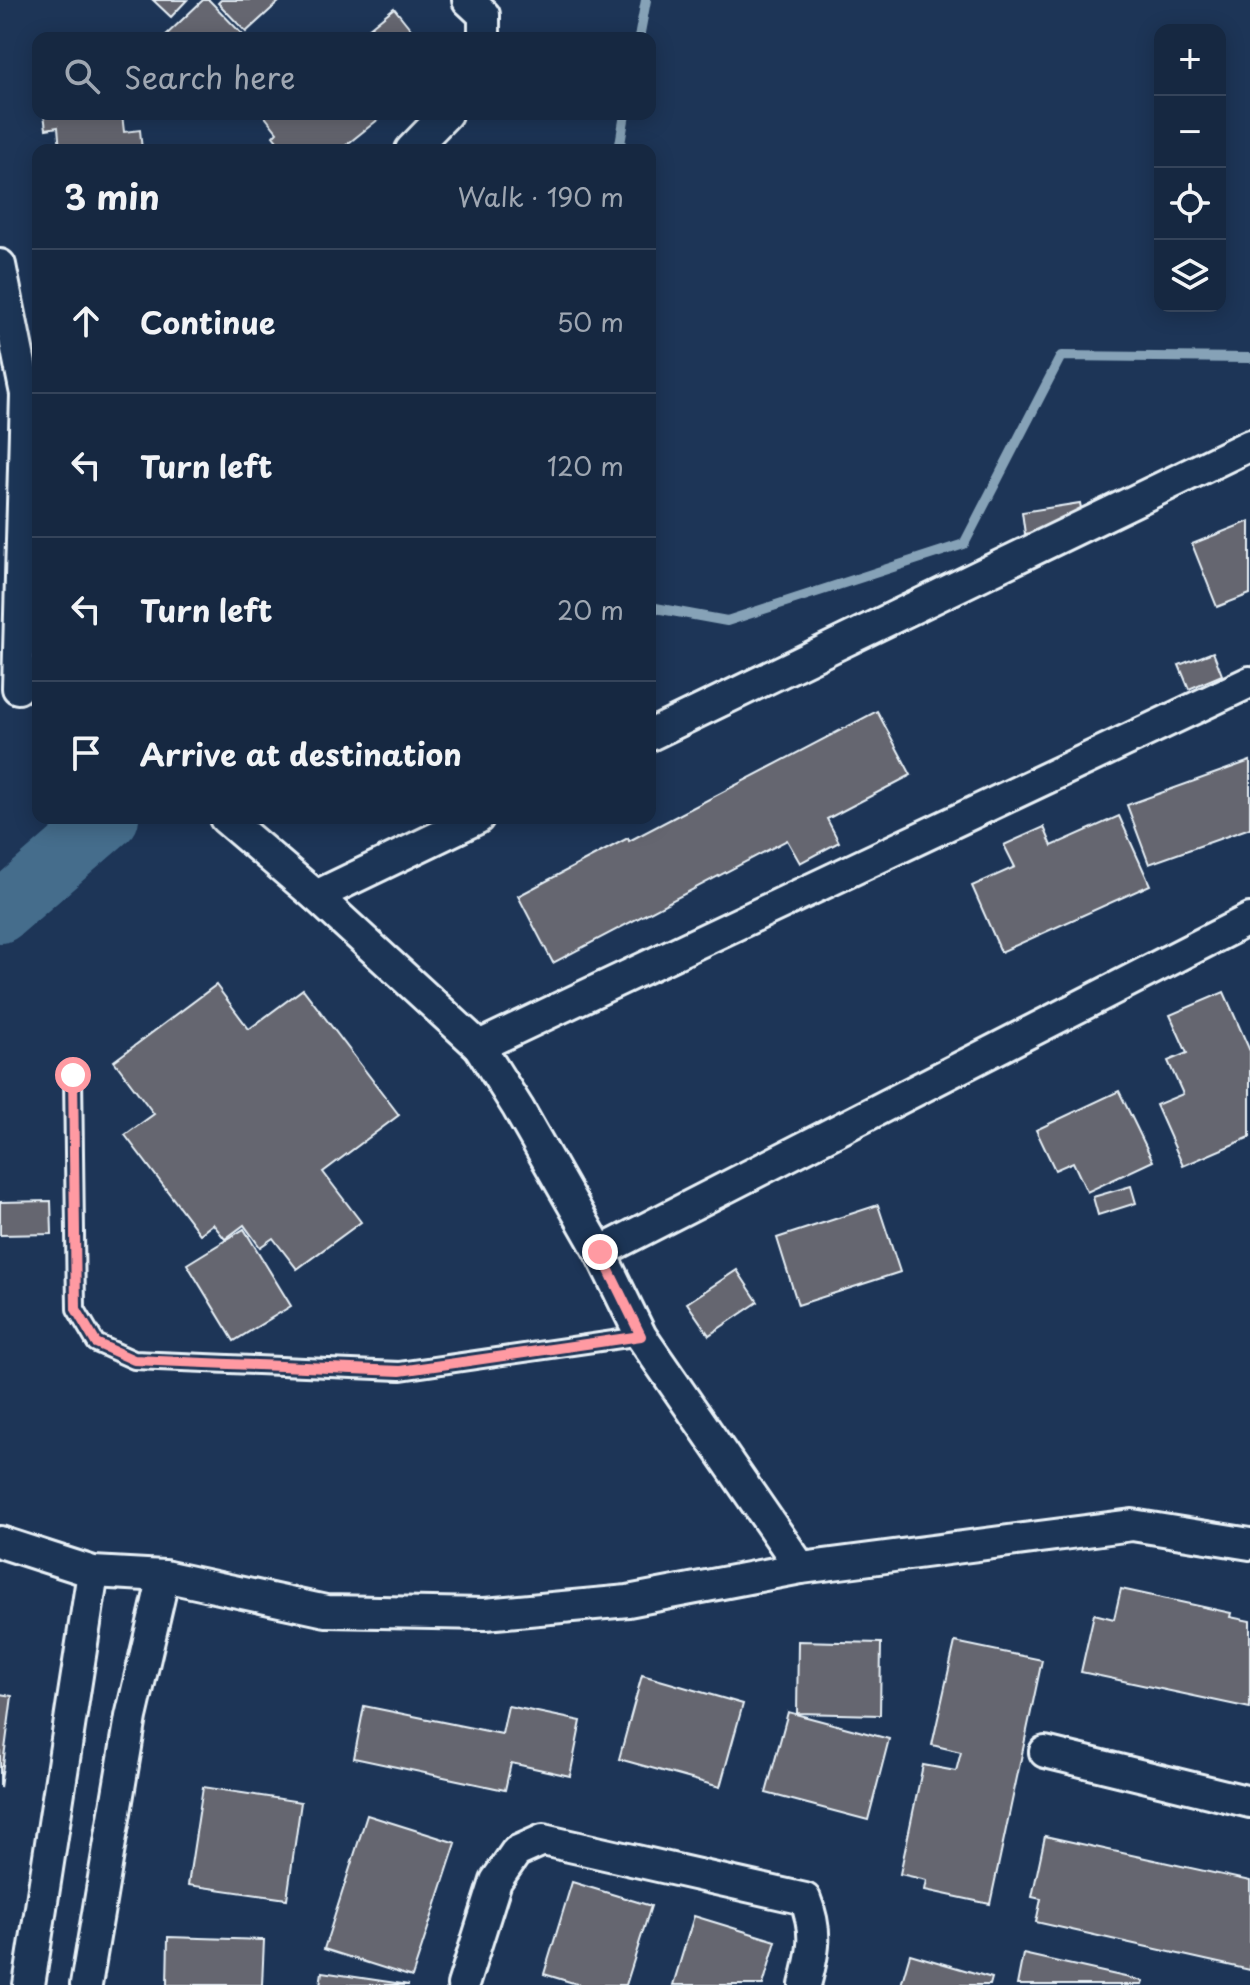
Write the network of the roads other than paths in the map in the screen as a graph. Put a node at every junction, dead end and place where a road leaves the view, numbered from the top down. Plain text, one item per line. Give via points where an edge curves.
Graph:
1 (468, 0) edge
2 (484, 32) edge
3 (440, 120) edge
4 (417, 144) edge
5 (0, 265) edge
6 (1250, 445) edge
7 (1250, 682) edge
8 (19, 690) edge
9 (656, 732) edge
10 (232, 824) edge
11 (466, 824) edge
12 (316, 896) junction
13 (1250, 919) edge
14 (479, 1046) junction
15 (73, 1075) dead end
16 (600, 1252) junction
17 (641, 1336) junction
18 (0, 1542) edge
19 (1250, 1544) edge
20 (801, 1568) junction
21 (93, 1572) junction
22 (164, 1576) junction
23 (1045, 1752) dead end
24 (1250, 1802) edge
25 (29, 1985) edge
26 (86, 1985) edge
27 (463, 1985) edge
28 (805, 1985) edge

1 - 2 street via 484,15
3 - 4 street
5 - 8 street via 26,394
6 - 9 street
7 - 14 street
10 - 12 street
11 - 12 street
12 - 14 street
13 - 16 street
14 - 16 street
15 - 17 lane via 76,1309 96,1343 134,1360 400,1371
16 - 17 street
17 - 20 street
18 - 21 street
19 - 20 street via 1132,1525
20 - 22 street via 628,1601 485,1614 326,1611
21 - 22 street
21 - 25 street
22 - 26 street via 131,1717
23 - 24 street
27 - 28 street via 496,1881 516,1852 543,1840 805,1899 814,1922 814,1950

